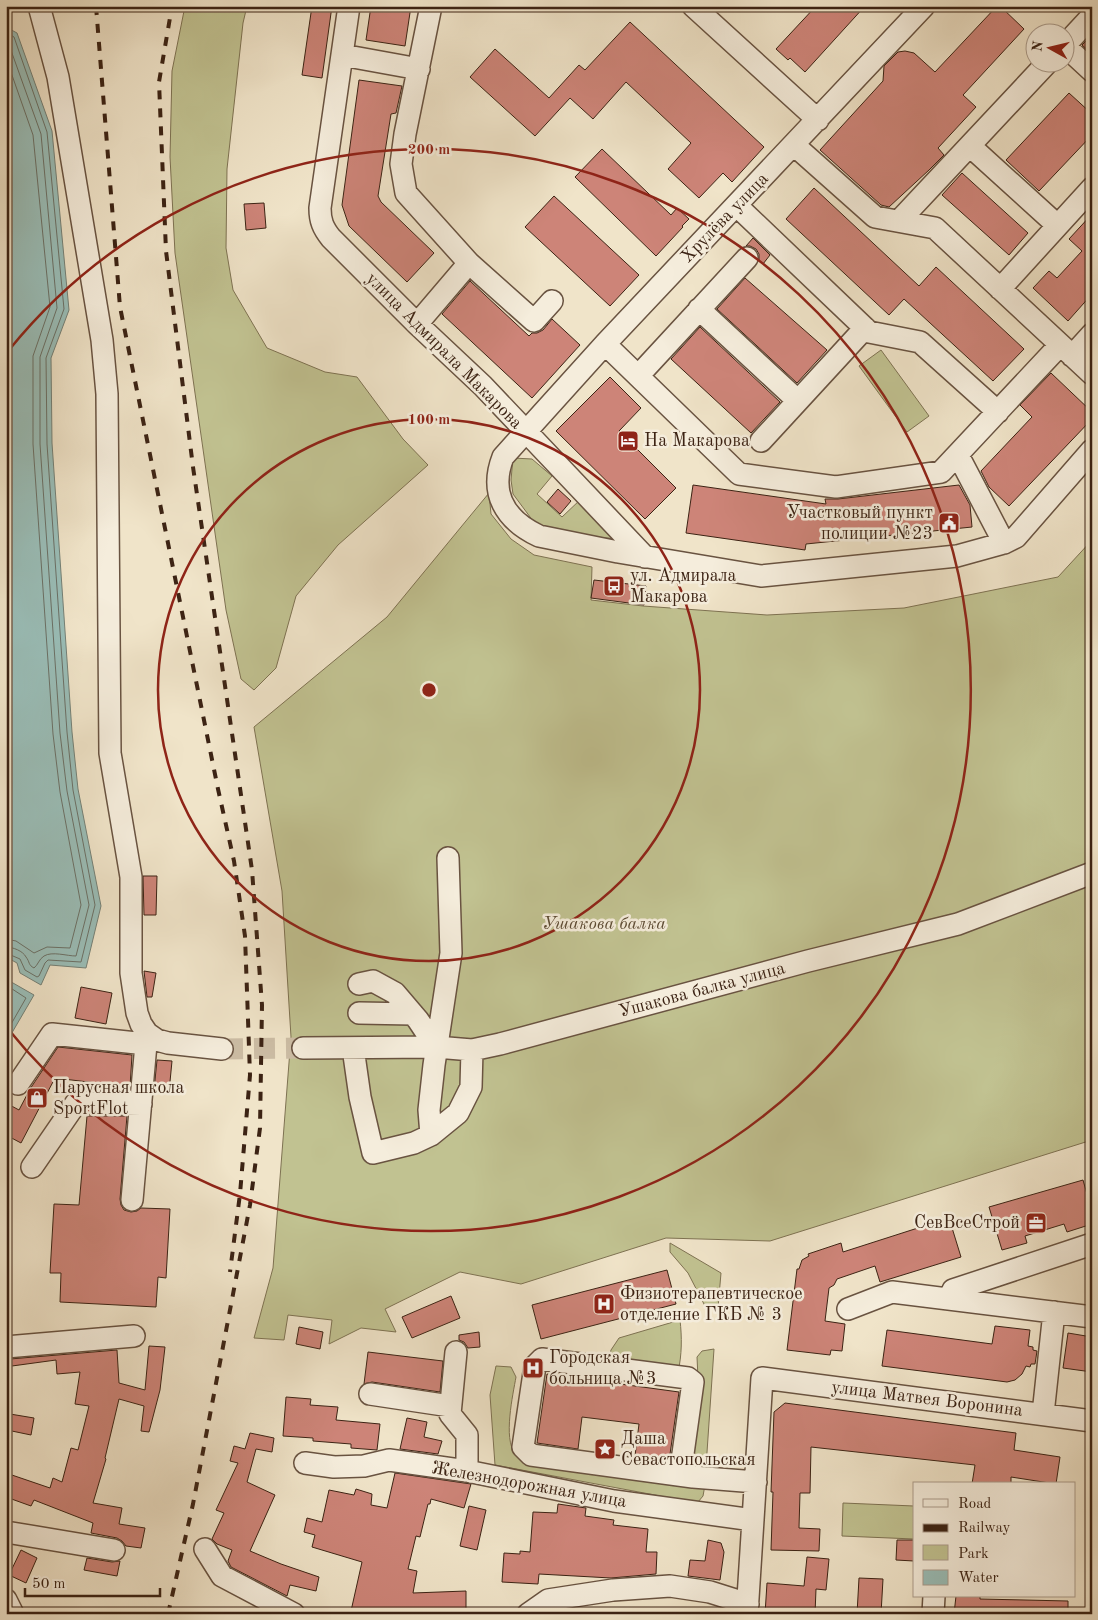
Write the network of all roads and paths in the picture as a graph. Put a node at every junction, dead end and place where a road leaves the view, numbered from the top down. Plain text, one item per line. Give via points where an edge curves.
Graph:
1 (39, 6) edge
2 (349, 6) edge
3 (430, 6) edge
4 (693, 6) edge
5 (914, 10) edge
6 (1092, 16) edge
7 (1076, 34) edge
8 (342, 55) junction
9 (1076, 56) edge
10 (419, 69) junction
11 (1092, 71) edge
12 (1039, 72) edge
13 (818, 120) junction
14 (794, 145) junction
15 (970, 146) junction
16 (1092, 188) edge
17 (736, 206) junction
18 (899, 221) junction
19 (1057, 226) junction
20 (746, 258) dead end
21 (468, 263) junction
22 (1000, 289) junction
23 (552, 301) dead end
24 (699, 309) junction
25 (417, 324) junction
26 (865, 328) junction
27 (1092, 334) edge
28 (605, 344) junction
29 (1066, 350) junction
30 (1092, 374) edge
31 (638, 376) junction
32 (797, 400) junction
33 (998, 412) junction
34 (526, 432) junction
35 (761, 441) dead end
36 (1092, 450) edge
37 (958, 455) junction
38 (1004, 544) junction
39 (645, 557) junction
40 (448, 858) dead end
41 (1092, 873) edge
42 (359, 984) dead end
43 (359, 1013) dead end
44 (412, 1014) junction
45 (147, 1039) junction
46 (436, 1047) junction
47 (303, 1048) tunnel mouth
48 (353, 1048) junction
49 (222, 1049) tunnel mouth
50 (472, 1050) junction
51 (18, 1084) dead end
52 (141, 1104) junction
53 (431, 1135) junction
54 (32, 1167) dead end
55 (132, 1200) dead end
56 (1092, 1244) edge
57 (949, 1299) junction
58 (848, 1309) dead end
59 (1054, 1312) junction
60 (1092, 1317) edge
61 (134, 1336) dead end
62 (6, 1348) edge
63 (456, 1352) dead end
64 (370, 1394) dead end
65 (450, 1406) junction
66 (1043, 1414) junction
67 (1092, 1420) edge
68 (305, 1463) dead end
69 (467, 1471) junction
70 (680, 1475) junction
71 (756, 1482) junction
72 (754, 1520) junction
73 (6, 1532) edge
74 (205, 1549) dead end
75 (114, 1550) dead end
76 (934, 1598) edge
77 (6, 1600) edge
78 (748, 1609) edge
79 (13, 1614) edge
80 (294, 1614) edge
81 (528, 1614) edge
82 (933, 1614) edge

1 - 45 street via 58,77 108,394 110,753 131,877 131,973 137,1013
2 - 8 street, улица Адмирала Макарова
3 - 10 street
4 - 13 street
5 - 13 street, Хрулёва улица
6 - 7 street
8 - 10 street
8 - 25 street, улица Адмирала Макарова via 320,219 331,238
9 - 11 street
10 - 21 street via 401,164 406,193
12 - 15 street
13 - 14 street, Хрулёва улица
14 - 17 street, Хрулёва улица
14 - 18 street via 875,217
15 - 18 street
15 - 19 street
16 - 19 street
17 - 26 street
17 - 28 street, Хрулёва улица
18 - 22 street via 935,228
19 - 22 street
20 - 24 street
21 - 23 street via 534,321
21 - 25 street
22 - 29 street
24 - 31 street
24 - 32 street
25 - 34 street, улица Адмирала Макарова
26 - 32 street
26 - 33 street via 870,332 920,342
27 - 29 street
28 - 31 street
28 - 34 street, Хрулёва улица
29 - 30 street
29 - 33 street
31 - 37 street via 739,474 836,488 942,472
32 - 35 street
33 - 37 street
34 - 39 street
34 - 39 street, улица Адмирала Макарова via 503,457 499,467 498,492 506,509 528,531 539,536
36 - 38 street, улица Адмирала Макарова via 1016,537
37 - 38 street
38 - 39 street, улица Адмирала Макарова via 957,556 761,576
40 - 46 street via 451,953
41 - 50 street, Ушакова балка улица via 958,924
42 - 44 street via 373,981 395,993
43 - 44 street
44 - 46 street
45 - 49 street
45 - 51 street via 52,1034
45 - 52 street
46 - 48 street, Ушакова балка улица
46 - 50 street, Ушакова балка улица
46 - 53 street via 429,1110
47 - 48 street, Ушакова балка улица
48 - 53 street via 373,1154
50 - 53 street via 471,1087 458,1113
52 - 54 street via 76,1103
52 - 55 street
56 - 57 street via 953,1290
57 - 58 street via 892,1292
57 - 59 street
59 - 60 street
59 - 66 street
61 - 62 street
63 - 65 street
64 - 65 street
65 - 69 street via 450,1414 467,1435
66 - 67 street, улица Матвея Воронина
66 - 71 street, улица Матвея Воронина via 762,1378
68 - 69 street, Железнодорожная улица via 334,1467 364,1466 389,1460
69 - 72 street, Железнодорожная улица via 614,1501
70 - 70 street via 532,1455 523,1447 535,1366 542,1359 688,1378 693,1382
70 - 71 street
71 - 72 street
72 - 78 street
73 - 75 street
74 - 80 street via 222,1576
76 - 82 street
77 - 79 street
78 - 81 street via 710,1592 670,1586 613,1590 548,1600

